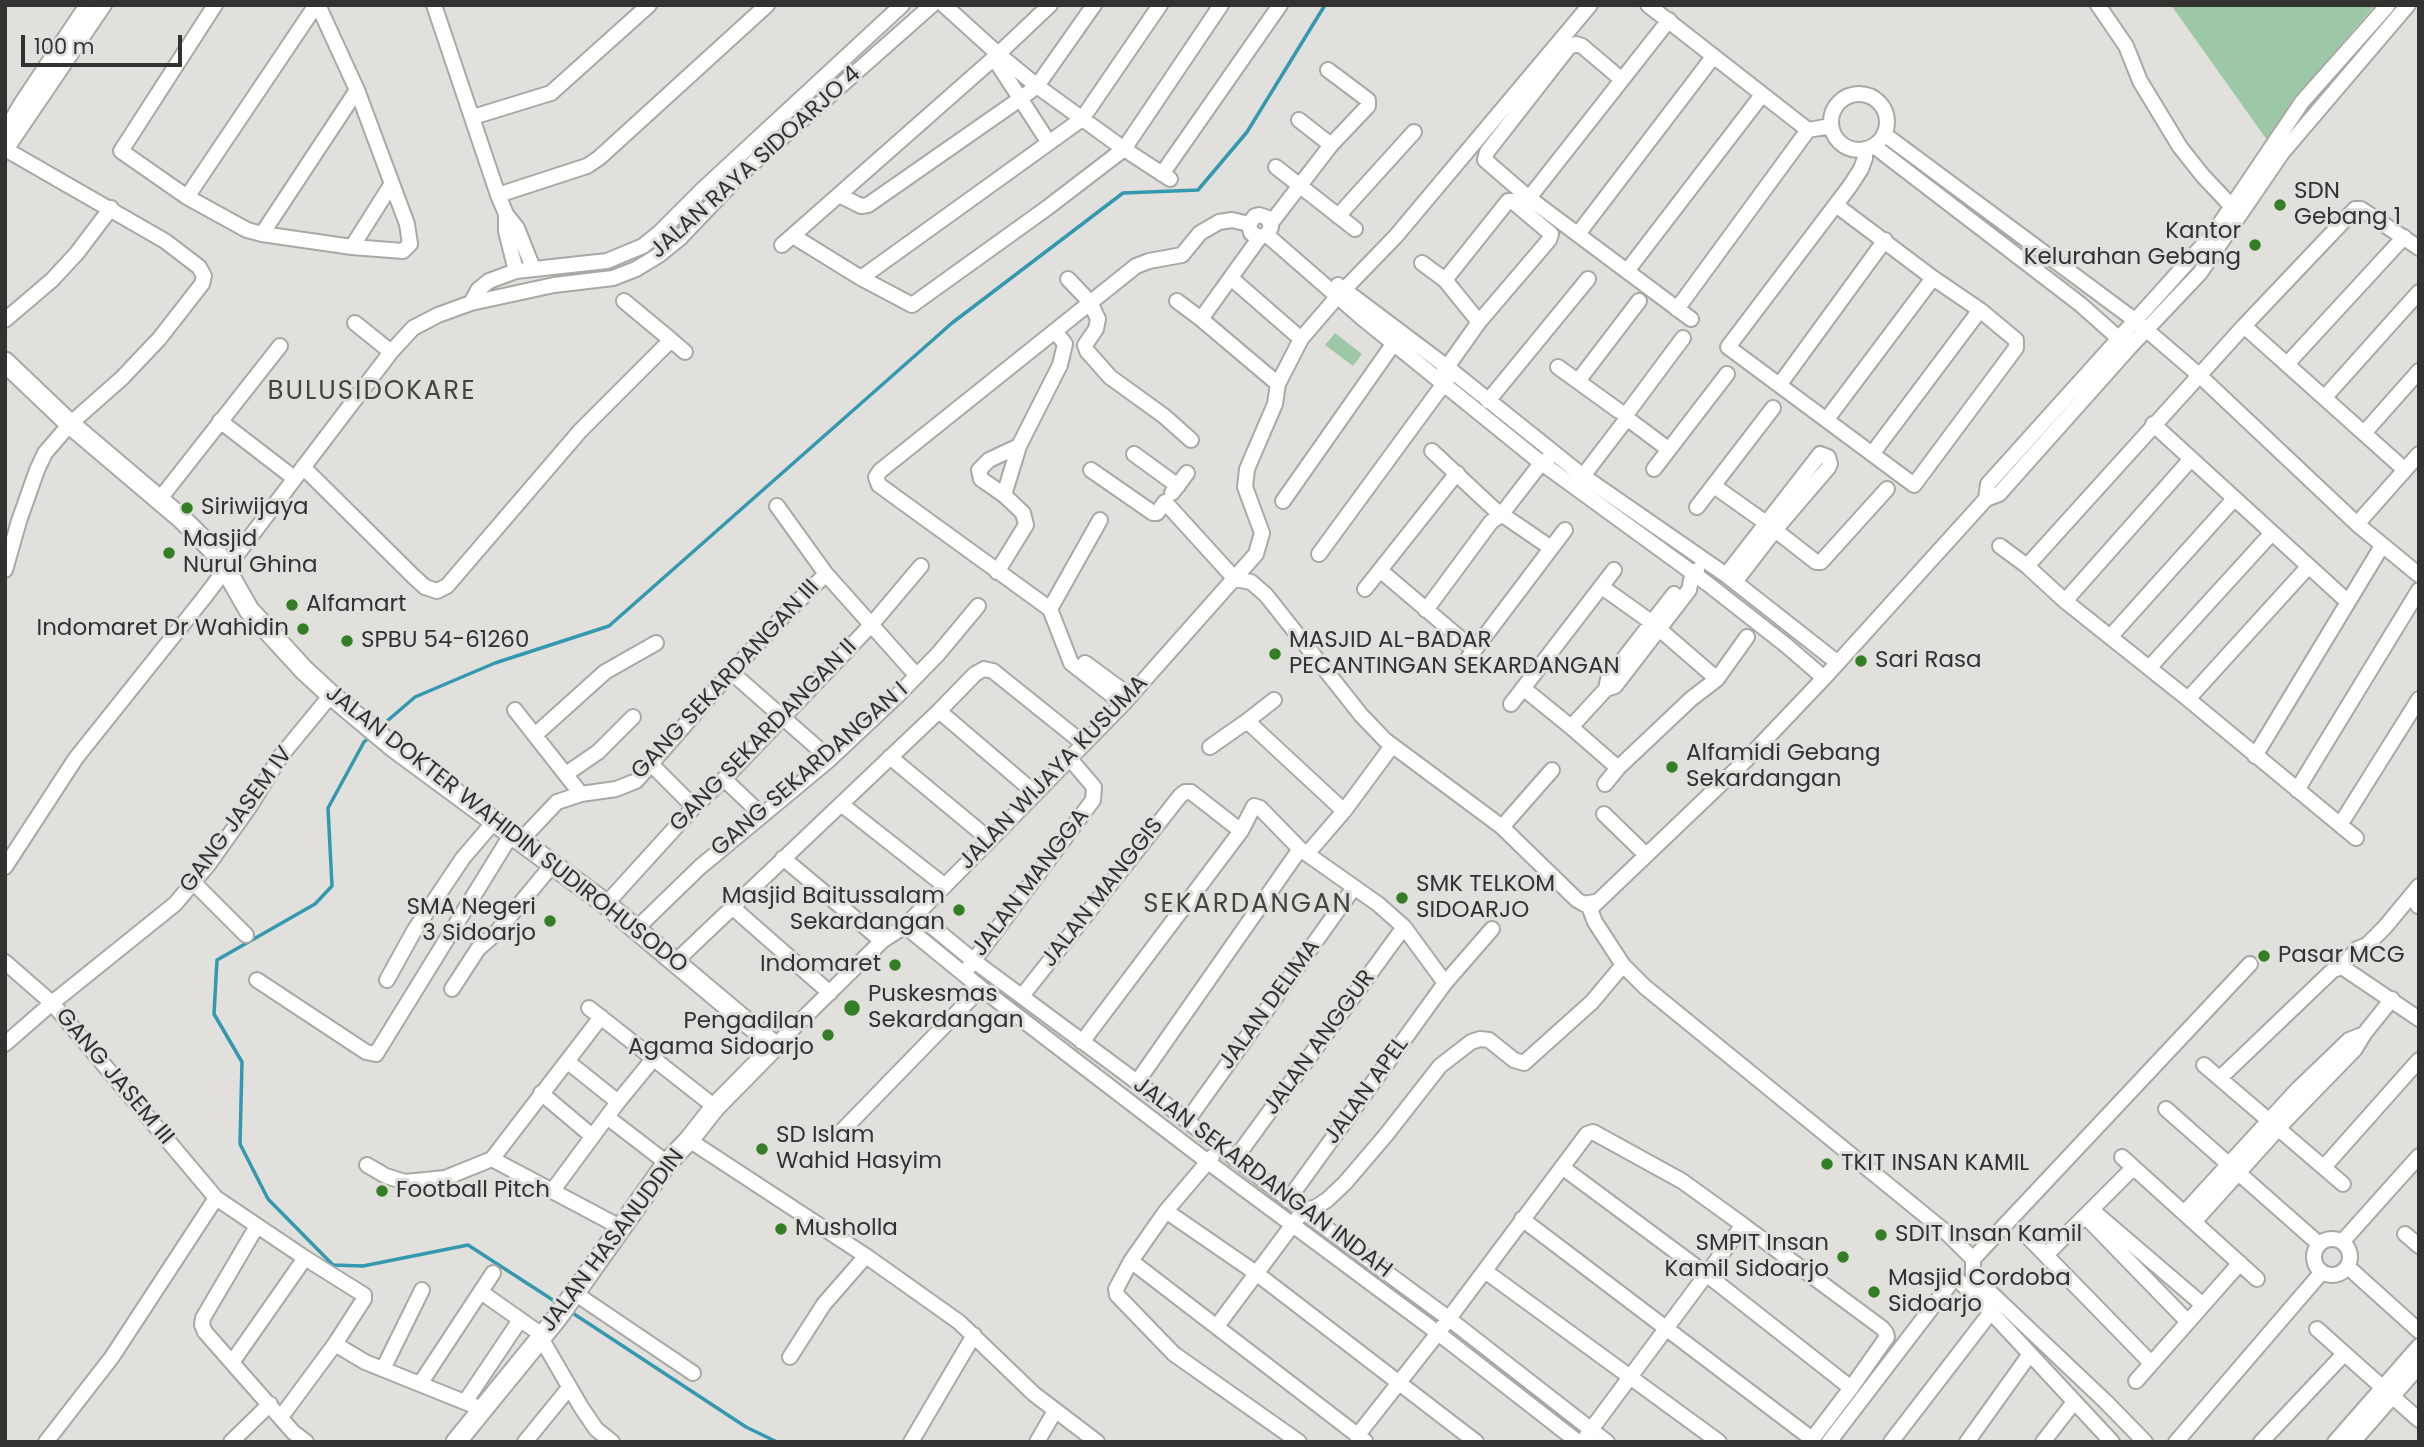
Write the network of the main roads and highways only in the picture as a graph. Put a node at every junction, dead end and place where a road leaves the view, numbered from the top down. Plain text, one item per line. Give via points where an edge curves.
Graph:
1 (5, 362) edge
2 (775, 1046) joint
3 (456, 1442) edge

1 - 2 main road, JALAN DOKTER WAHIDIN SUDIROHUSODO via 217,554 249,610 331,695 391,746 606,904
2 - 3 main road, JALAN HASANUDDIN via 667,1163 557,1318 474,1406

